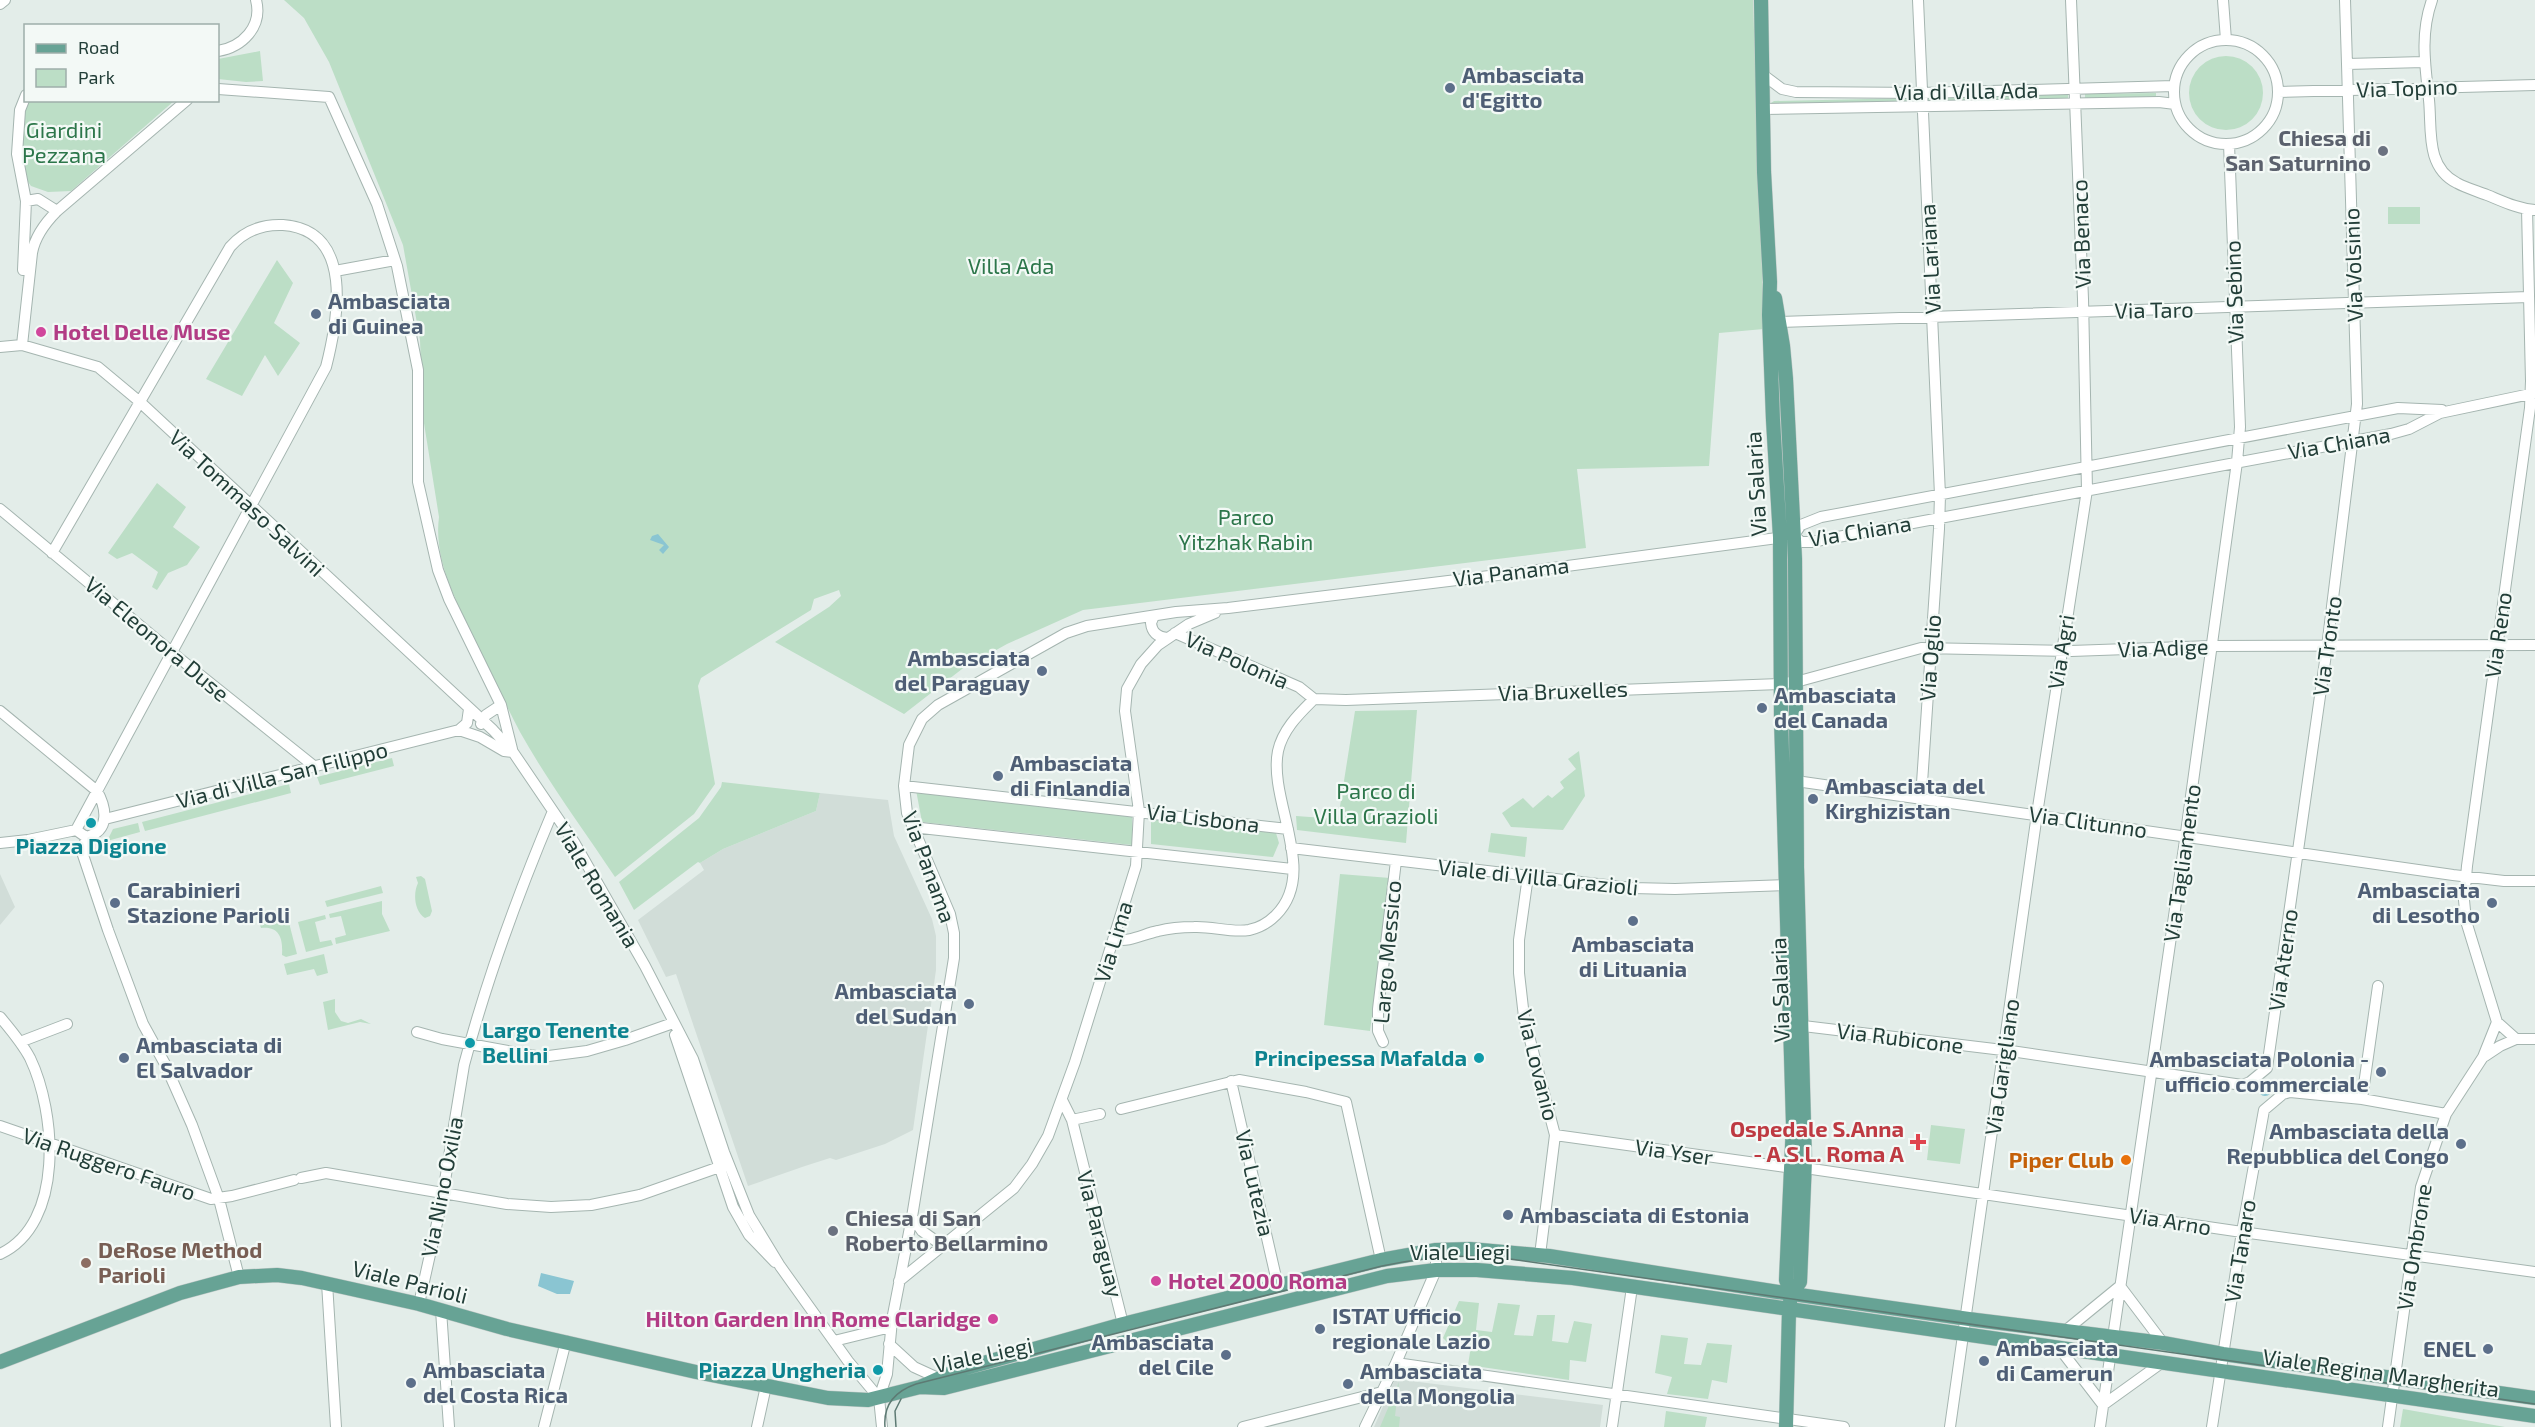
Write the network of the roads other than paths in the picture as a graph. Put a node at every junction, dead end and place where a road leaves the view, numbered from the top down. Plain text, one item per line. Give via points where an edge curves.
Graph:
1 (4, 0) edge
2 (256, 0) edge
3 (1761, 0) edge
4 (1918, 0) edge
5 (2071, 0) edge
6 (2223, 0) edge
7 (2345, 0) edge
8 (2432, 0) edge
9 (0, 4) edge
10 (2226, 40) junction
11 (219, 51) edge
12 (2424, 62) junction
13 (2347, 64) junction
14 (1762, 74) junction
15 (2535, 85) edge
16 (2174, 86) junction
17 (2427, 87) junction
18 (219, 89) edge
19 (2076, 89) junction
20 (2347, 90) junction
21 (2278, 92) junction
22 (1921, 93) junction
23 (24, 100) edge
24 (185, 102) edge
25 (2076, 103) junction
26 (2175, 104) junction
27 (1922, 105) junction
28 (1763, 109) junction
29 (2229, 144) junction
30 (26, 201) junction
31 (57, 211) junction
32 (2531, 215) edge
33 (30, 239) junction
34 (2531, 244) edge
35 (395, 260) junction
36 (335, 271) junction
37 (1770, 282) junction
38 (2529, 297) junction
39 (2354, 302) junction
40 (2235, 308) junction
41 (2084, 311) junction
42 (1933, 317) junction
43 (1780, 322) junction
44 (19, 345) junction
45 (0, 347) edge
46 (2533, 393) edge
47 (140, 402) junction
48 (2407, 408) junction
49 (2454, 409) junction
50 (2356, 417) junction
51 (2412, 427) junction
52 (2239, 439) junction
53 (2354, 440) junction
54 (2237, 462) junction
55 (2088, 467) junction
56 (2087, 490) junction
57 (1940, 495) junction
58 (1791, 504) junction
59 (252, 507) junction
60 (0, 509) edge
61 (1821, 517) junction
62 (1940, 518) junction
63 (1787, 536) junction
64 (52, 553) junction
65 (1228, 608) junction
66 (1157, 619) junction
67 (1172, 635) junction
68 (2535, 645) edge
69 (2212, 646) junction
70 (2497, 646) junction
71 (2327, 647) junction
72 (1930, 649) junction
73 (2061, 651) junction
74 (172, 652) junction
75 (1795, 682) junction
76 (1780, 684) junction
77 (1314, 699) junction
78 (501, 705) junction
79 (469, 709) junction
80 (0, 711) edge
81 (482, 720) junction
82 (459, 730) junction
83 (480, 736) junction
84 (513, 752) junction
85 (315, 767) junction
86 (1790, 781) junction
87 (904, 786) junction
88 (97, 791) junction
89 (1921, 798) junction
90 (552, 811) junction
91 (1138, 811) junction
92 (2037, 814) junction
93 (105, 819) junction
94 (912, 827) junction
95 (1288, 829) junction
96 (81, 833) junction
97 (2186, 836) junction
98 (0, 843) edge
99 (1291, 848) junction
100 (1138, 852) junction
101 (2298, 852) junction
102 (1396, 861) junction
103 (1292, 869) junction
104 (1528, 876) junction
105 (2466, 877) junction
106 (2535, 881) edge
107 (1786, 885) junction
108 (1114, 939) junction
109 (2378, 986) dead end
110 (0, 1017) edge
111 (2497, 1022) junction
112 (673, 1023) junction
113 (67, 1024) dead end
114 (1796, 1025) junction
115 (417, 1032) dead end
116 (2516, 1039) junction
117 (2535, 1039) edge
118 (20, 1042) junction
119 (1383, 1042) dead end
120 (470, 1043) junction
121 (2005, 1050) junction
122 (2483, 1057) junction
123 (2151, 1072) junction
124 (1231, 1081) junction
125 (2242, 1085) joint
126 (1062, 1100) junction
127 (2362, 1100) junction
128 (1121, 1109) dead end
129 (1100, 1114) dead end
130 (2446, 1114) junction
131 (1072, 1120) junction
132 (0, 1126) edge
133 (1555, 1135) junction
134 (50, 1144) junction
135 (723, 1166) junction
136 (1799, 1168) junction
137 (443, 1194) junction
138 (1984, 1195) junction
139 (219, 1199) junction
140 (2130, 1214) junction
141 (912, 1217) junction
142 (2242, 1232) junction
143 (943, 1246) junction
144 (1437, 1251) junction
145 (0, 1254) edge
146 (1540, 1255) junction
147 (2410, 1256) junction
148 (1381, 1260) junction
149 (1436, 1270) junction
150 (2535, 1272) edge
151 (238, 1277) junction
152 (899, 1281) junction
153 (327, 1283) junction
154 (1278, 1286) junction
155 (2121, 1286) junction
156 (1632, 1287) junction
157 (1791, 1293) junction
158 (419, 1304) junction
159 (441, 1310) junction
160 (1789, 1311) junction
161 (1966, 1319) junction
162 (1123, 1324) junction
163 (2065, 1331) junction
164 (890, 1335) junction
165 (1964, 1335) junction
166 (2114, 1336) junction
167 (566, 1341) junction
168 (834, 1341) junction
169 (2163, 1343) junction
170 (2060, 1349) junction
171 (2223, 1354) junction
172 (2111, 1357) junction
173 (0, 1362) edge
174 (1396, 1363) junction
175 (2160, 1364) junction
176 (2220, 1371) junction
177 (938, 1378) junction
178 (2395, 1378) junction
179 (766, 1386) junction
180 (920, 1387) junction
181 (1382, 1392) junction
182 (1617, 1395) junction
183 (2393, 1395) junction
184 (879, 1398) junction
185 (2535, 1398) edge
186 (2103, 1406) junction
187 (2535, 1416) edge
188 (1786, 1423) edge
189 (336, 1427) edge
190 (448, 1427) edge
191 (543, 1427) edge
192 (757, 1427) edge
193 (882, 1427) edge
194 (1243, 1427) edge
195 (1365, 1427) edge
196 (1612, 1427) edge
197 (1844, 1427) edge
198 (1950, 1427) edge
199 (2100, 1427) edge
200 (2212, 1427) edge
201 (2388, 1427) edge

1 - 9 street
2 - 11 street via 250,33 236,46
3 - 14 main road, Via Salaria
4 - 22 street, Via Lariana
5 - 19 street, Via Benaco
6 - 10 street
7 - 13 street
8 - 12 street via 2425,30
10 - 16 street via 2205,45 2187,57
10 - 21 street via 2246,44 2262,55 2274,71
12 - 13 street
12 - 17 street
13 - 20 street, Via Volsinio
14 - 22 street, Via di Villa Ada via 1792,92
14 - 28 main road, Via Salaria
15 - 17 street, Via Topino
16 - 19 street, Via di Villa Ada
16 - 26 street
17 - 20 street, Via Topino
17 - 32 street via 2432,150 2445,173 2460,185
18 - 35 street via 329,97 377,204
19 - 22 street, Via di Villa Ada
19 - 25 street, Via Benaco
20 - 21 street, Via Topino
20 - 39 street, Via Volsinio
21 - 29 street via 2272,116 2262,130 2247,140
22 - 27 street, Via Lariana
23 - 30 street via 17,154
24 - 31 street
25 - 26 street, Via di Villa Ada
25 - 27 street, Via di Villa Ada
25 - 41 street, Via Benaco
26 - 29 street via 2180,118 2195,134 2208,141
27 - 28 street, Via di Villa Ada
27 - 42 street, Via Lariana
28 - 37 main road, Via Salaria
29 - 40 street, Via Sebino
30 - 31 street via 38,199
30 - 33 street
31 - 33 street
32 - 34 street, Via Reno
33 - 44 street
34 - 38 street, Via Reno
35 - 36 street
35 - 78 street via 418,370 418,482 427,526 449,599
36 - 47 street via 321,242 299,229 276,225 246,232 221,259
36 - 59 street via 334,335 326,367
37 - 43 main road, Via Salaria
37 - 63 main road, Via Salaria via 1773,420
38 - 39 street, Via Taro
38 - 46 street, Via Reno
39 - 40 street, Via Taro
39 - 50 street, Via Volsinio
40 - 41 street, Via Taro
40 - 52 street, Via Sebino
41 - 42 street, Via Taro
41 - 55 street, Via Benaco
42 - 43 street, Via Taro
42 - 57 street, Via Lariana
43 - 58 main road, Via Salaria
44 - 45 street, Via Tommaso Salvini
44 - 47 street, Via Tommaso Salvini via 98,367
46 - 49 street, Via Chiana
46 - 70 street, Via Reno
47 - 59 street, Via Tommaso Salvini
47 - 64 street
48 - 49 street, Via Chiana
48 - 50 street, Via Chiana
48 - 51 street, Via Chiana via 2415,417
49 - 51 street, Via Chiana
50 - 52 street, Via Chiana
50 - 53 street, Via Volsinio
51 - 53 street, Via Chiana
52 - 54 street, Via Tagliamento
52 - 55 street, Via Chiana
53 - 54 street, Via Chiana
53 - 71 street, Via Tronto
54 - 56 street, Via Chiana
54 - 69 street, Via Tagliamento
55 - 56 street
55 - 57 street, Via Chiana
56 - 62 street, Via Chiana
56 - 73 street, Via Agri
57 - 61 street, Via Chiana
57 - 62 street, Via Lariana
58 - 61 street via 1804,514
58 - 63 main road, Via Salaria
59 - 74 street
59 - 79 street, Via Tommaso Salvini
60 - 64 street, Via Eleonora Duse
61 - 63 street, Via Chiana
62 - 63 street, Via Chiana via 1807,543
62 - 72 street, Via Oglio
63 - 65 street, Via Panama
63 - 75 main road, Via Salaria
63 - 76 main road, Via Salaria
64 - 74 street, Via Eleonora Duse
65 - 66 street, Via Panama
65 - 67 street, Via Lima
66 - 67 street via 1173,621
66 - 67 street, Via Polonia via 1159,637
66 - 87 street, Via Panama via 1088,626 1066,633 938,705 921,719 912,736
67 - 77 street, Via Polonia via 1299,687
67 - 91 street, Via Lima via 1150,653 1134,674 1125,698
68 - 70 street, Via Adige
69 - 71 street, Via Adige
69 - 73 street, Via Adige
69 - 97 street, Via Tagliamento
70 - 71 street, Via Adige
70 - 105 street, Via Reno
71 - 101 street, Via Tronto
72 - 73 street, Via Adige
72 - 75 street, Via Adige via 1921,648
72 - 89 street, Via Oglio
73 - 92 street, Via Agri
74 - 85 street, Via Eleonora Duse
74 - 88 street
75 - 76 street
75 - 86 main road, Via Salaria
76 - 77 street, Via Bruxelles
76 - 86 main road, Via Salaria
77 - 95 street via 1282,738 1277,762
78 - 81 street
78 - 84 street
79 - 81 street, Via Tommaso Salvini
79 - 82 street via 468,723
80 - 88 street
81 - 83 street
81 - 84 street, Via Tommaso Salvini
82 - 83 street
82 - 85 street, Via di Villa San Filippo
83 - 84 street via 501,750
84 - 90 street, Viale Romania
85 - 93 street, Via di Villa San Filippo
86 - 89 street, Via Clitunno
86 - 107 main road, Via Salaria
86 - 114 main road, Via Salaria
87 - 91 street, Via Lisbona
87 - 94 street, Via Panama
88 - 93 street via 105,806
88 - 96 street
89 - 92 street, Via Clitunno
90 - 112 street, Viale Romania via 602,889
90 - 120 street via 495,957
91 - 95 street, Via Lisbona
91 - 100 street, Via Lima
92 - 97 street, Via Clitunno
92 - 121 street, Via Garigliano
93 - 96 street via 96,832
94 - 100 street, Via Lisbona
94 - 141 street, Via Panama via 950,914 954,942
95 - 99 street
96 - 98 street
96 - 139 street via 85,863 132,998 192,1125
97 - 101 street, Via Clitunno
97 - 123 street, Via Tagliamento
99 - 102 street, Viale di Villa Grazioli
99 - 103 street
100 - 103 street, Via Lisbona
100 - 108 street, Via Lima
101 - 105 street, Via Clitunno
101 - 125 street, Via Aterno via 2267,1068
102 - 104 street, Viale di Villa Grazioli
102 - 119 street, Largo Messico via 1378,1009 1378,1031
103 - 108 street via 1286,902 1275,916 1257,928 1242,931 1185,927 1127,940
104 - 107 street, Viale di Villa Grazioli via 1657,890
104 - 133 street, Via Lovanio via 1519,973 1524,1017
105 - 106 street, Via Clitunno
105 - 111 street, Via Reno via 2466,925
107 - 114 main road, Via Salaria
108 - 126 street, Via Lima
109 - 127 street
110 - 118 street
111 - 116 street
111 - 122 street, Via Ombrone
112 - 120 street via 587,1051 541,1057
112 - 135 street, Viale Romania via 693,1059
113 - 118 street
114 - 121 street, Via Rubicone
114 - 136 main road, Via Salaria
115 - 120 street
116 - 117 street
116 - 122 street, Via Ombrone
118 - 134 street via 38,1080
120 - 137 street, Via Nino Oxilia
121 - 123 street, Via Rubicone
121 - 138 street, Via Garigliano
122 - 130 street, Via Ombrone
123 - 125 street, Via Rubicone
123 - 140 street, Via Tagliamento
124 - 128 street
124 - 148 street via 1261,1083 1346,1102
124 - 154 street, Via Lutezia
126 - 131 street, Via Paraguay
126 - 143 street, Via Lima via 1048,1136 1026,1174
127 - 130 street
127 - 142 street, Via Tanaro via 2290,1092 2263,1112
129 - 131 street
130 - 147 street, Via Ombrone via 2421,1187
131 - 162 street, Via Paraguay
132 - 134 street, Via Ruggero Fauro
133 - 136 street, Via Yser
133 - 146 street, Via Lovanio
134 - 139 street, Via Ruggero Fauro via 201,1197
134 - 145 street via 44,1196 37,1218 20,1239
135 - 137 street via 652,1192 591,1205 535,1207
135 - 168 street, Viale Romania via 780,1266
136 - 138 street, Via Arno
136 - 157 main road, Via Salaria via 1800,1282
137 - 139 street via 326,1173
137 - 158 street, Via Nino Oxilia
138 - 140 street, Via Arno
138 - 161 street, Via Garigliano
139 - 151 street
140 - 142 street, Via Arno
140 - 155 street, Via Tagliamento
141 - 143 street via 922,1231
141 - 152 street, Via Panama
142 - 147 street, Via Arno
142 - 171 street, Via Tanaro
143 - 152 street, Via Lima
144 - 146 main road, Viale Liegi
144 - 148 main road, Viale Liegi
144 - 149 street
146 - 157 main road, Viale Liegi
147 - 150 street, Via Arno
147 - 178 street, Via Ombrone
148 - 154 main road, Viale Liegi
149 - 156 main road, Viale Liegi via 1505,1272
149 - 174 street
149 - 180 main road, Viale Liegi via 1387,1276 941,1389
151 - 153 main road, Viale Parioli via 277,1275
151 - 173 main road, Viale Parioli via 180,1293
152 - 164 street, Via Panama
153 - 158 main road, Viale Parioli
153 - 189 street
154 - 162 main road, Viale Liegi
155 - 163 street
155 - 166 street, Via Tagliamento
155 - 169 street
156 - 160 main road, Viale Liegi
156 - 182 street
157 - 160 main road, Via Salaria
157 - 161 main road, Viale Regina Margherita
158 - 159 main road, Viale Parioli
159 - 167 main road, Viale Parioli
159 - 190 street
160 - 165 main road, Viale Regina Margherita
160 - 188 main road, Via Salaria
161 - 163 main road, Viale Regina Margherita
161 - 165 street
162 - 177 main road, Viale Liegi
163 - 166 main road, Viale Regina Margherita
164 - 168 street
164 - 177 street via 914,1367
164 - 184 street via 887,1374
165 - 170 main road, Viale Regina Margherita
165 - 198 street
166 - 169 main road, Viale Regina Margherita
166 - 172 street, Via Tagliamento
167 - 179 main road, Viale Parioli
167 - 191 street
168 - 184 street
169 - 171 main road, Viale Regina Margherita
170 - 172 main road, Viale Regina Margherita
170 - 186 street
171 - 176 street
171 - 178 main road, Viale Regina Margherita
172 - 175 main road, Viale Regina Margherita
172 - 186 street, Via Tagliamento
174 - 181 street
174 - 182 street
175 - 176 main road, Viale Regina Margherita
175 - 186 street
176 - 183 main road, Viale Regina Margherita
176 - 200 street
177 - 180 main road, Viale Liegi
178 - 183 street, Via Ombrone
178 - 185 main road, Viale Regina Margherita
179 - 184 main road, Viale Parioli via 851,1400
179 - 192 street
180 - 184 main road
181 - 194 street
181 - 195 street
182 - 188 street
182 - 196 street
183 - 187 main road, Viale Regina Margherita
183 - 201 street, Via Ombrone
184 - 193 street
186 - 199 street, Via Tagliamento
188 - 197 street

